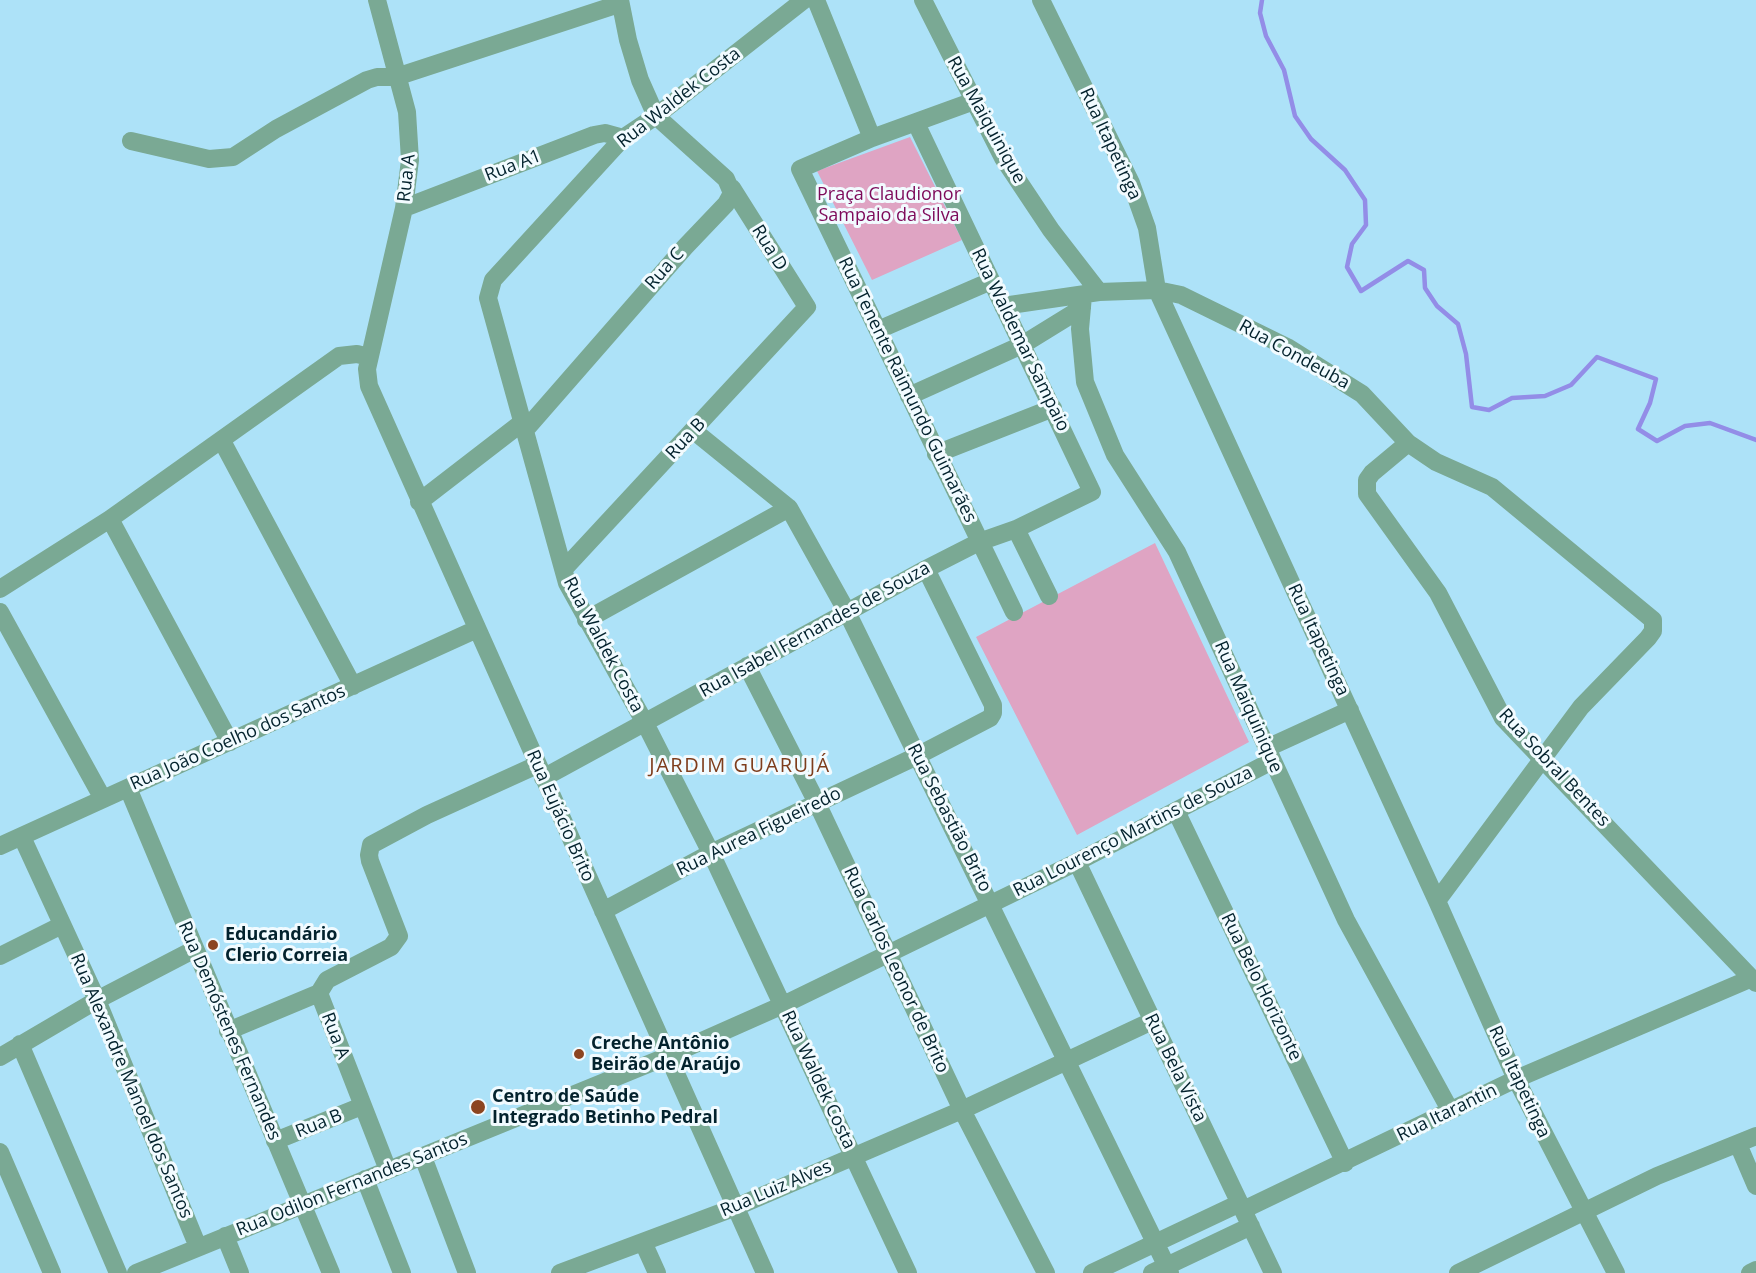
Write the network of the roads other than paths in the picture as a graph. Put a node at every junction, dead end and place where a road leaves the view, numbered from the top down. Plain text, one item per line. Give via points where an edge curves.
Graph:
1 (376, 0) edge
2 (804, 0) edge
3 (816, 0) edge
4 (923, 0) edge
5 (1041, 0) edge
6 (615, 1) edge
7 (396, 77) junction
8 (974, 101) junction
9 (656, 116) junction
10 (916, 123) junction
11 (623, 138) junction
12 (872, 138) junction
13 (131, 141) dead end
14 (732, 188) junction
15 (404, 208) junction
16 (991, 281) junction
17 (1157, 290) junction
18 (1088, 299) junction
19 (1003, 306) junction
20 (807, 307) joint
21 (878, 330) junction
22 (1022, 345) junction
23 (369, 357) junction
24 (909, 396) junction
25 (1053, 408) junction
26 (525, 425) junction
27 (694, 431) junction
28 (222, 441) junction
29 (1408, 443) junction
30 (936, 454) junction
31 (1092, 492) joint
32 (420, 502) junction
33 (789, 508) junction
34 (110, 519) junction
35 (1016, 530) junction
36 (979, 542) junction
37 (564, 569) junction
38 (926, 569) junction
39 (0, 589) edge
40 (1049, 596) dead end
41 (0, 612) edge
42 (847, 612) junction
43 (1014, 612) dead end
44 (586, 620) junction
45 (477, 629) junction
46 (747, 666) junction
47 (353, 686) junction
48 (1350, 710) junction
49 (645, 723) junction
50 (230, 742) junction
51 (1269, 755) junction
52 (917, 756) junction
53 (1544, 760) junction
54 (540, 771) junction
55 (128, 788) junction
56 (103, 799) junction
57 (817, 803) junction
58 (1176, 811) junction
59 (22, 837) junction
60 (0, 846) edge
61 (711, 853) junction
62 (1077, 862) junction
63 (1437, 901) junction
64 (992, 904) junction
65 (603, 911) junction
66 (62, 925) junction
67 (195, 949) junction
68 (888, 954) junction
69 (0, 956) edge
70 (1754, 980) edge
71 (319, 993) junction
72 (97, 1000) junction
73 (783, 1005) junction
74 (1152, 1021) junction
75 (228, 1031) junction
76 (20, 1044) junction
77 (668, 1056) junction
78 (0, 1057) edge
79 (1066, 1061) junction
80 (1516, 1079) junction
81 (362, 1106) junction
82 (962, 1110) junction
83 (1450, 1110) junction
84 (1756, 1136) edge
85 (275, 1141) junction
86 (1738, 1144) junction
87 (0, 1152) edge
88 (423, 1157) junction
89 (854, 1157) junction
90 (1345, 1163) junction
91 (388, 1170) junction
92 (365, 1179) junction
93 (1756, 1186) edge
94 (302, 1204) junction
95 (736, 1207) junction
96 (1582, 1211) junction
97 (1245, 1213) junction
98 (225, 1236) junction
99 (643, 1242) junction
100 (1155, 1242) junction
101 (198, 1247) junction
102 (157, 1269) edge
103 (1756, 1270) edge
104 (1163, 1271) edge
105 (52, 1273) edge
106 (118, 1273) edge
107 (136, 1273) edge
108 (240, 1273) edge
109 (331, 1273) edge
110 (402, 1273) edge
111 (467, 1273) edge
112 (560, 1273) edge
113 (657, 1273) edge
114 (765, 1273) edge
115 (908, 1273) edge
116 (1046, 1273) edge
117 (1092, 1273) edge
118 (1273, 1273) edge
119 (1458, 1273) edge
120 (1616, 1273) edge
121 (1750, 1273) edge

1 - 7 street, Rua A
2 - 9 street, Rua Waldek Costa
3 - 12 street
4 - 8 street, Rua Maiquinique
5 - 17 street, Rua Itapetinga via 1131,183 1147,228
6 - 7 street
6 - 9 street
7 - 13 street via 367,80 233,157 209,159
7 - 15 street, Rua A via 410,135
8 - 10 street
8 - 18 street, Rua Maiquinique via 1003,158 1051,230
9 - 11 street, Rua Waldek Costa
9 - 14 street
10 - 12 street
10 - 16 street, Rua Waldemar Sampaio
11 - 15 street, Rua A1 via 605,133 594,135
11 - 26 street, Rua Waldek Costa via 489,289 489,306
12 - 21 street, Rua Tenente Raimundo Guimarães via 800,169
14 - 20 street, Rua D
14 - 26 street, Rua C via 726,204
15 - 23 street, Rua A
16 - 19 street, Rua Waldemar Sampaio
16 - 21 street
17 - 18 street, Rua Condeuba
17 - 29 street, Rua Condeuba via 1181,296 1321,366 1362,394
17 - 48 street, Rua Itapetinga
18 - 19 street, Rua Condeuba
18 - 22 street
18 - 51 street, Rua Maiquinique via 1081,357 1093,404 1115,455 1177,552
19 - 22 street, Rua Waldemar Sampaio
20 - 27 street, Rua B
21 - 24 street, Rua Tenente Raimundo Guimarães
22 - 24 street
22 - 25 street, Rua Waldemar Sampaio
23 - 28 street via 339,356
23 - 32 street, Rua Eujácio Brito via 369,386
24 - 30 street, Rua Tenente Raimundo Guimarães
25 - 30 street
25 - 31 street, Rua Waldemar Sampaio
26 - 32 street, Rua C
26 - 37 street, Rua Waldek Costa
27 - 33 street, Rua Sebastião Brito
27 - 37 street, Rua B
28 - 34 street
28 - 47 street
29 - 53 street, Rua Sobral Bentes via 1372,473 1367,480 1367,494 1438,593 1503,718
29 - 53 street, Rua Condeuba via 1437,462 1492,487 1653,620 1653,631 1581,707
30 - 36 street, Rua Tenente Raimundo Guimarães
31 - 35 street, Rua Isabel Fernandes de Souza
32 - 45 street, Rua Eujácio Brito
33 - 42 street, Rua Sebastião Brito
33 - 44 street
34 - 39 street
34 - 50 street
35 - 36 street, Rua Isabel Fernandes de Souza
35 - 40 street
36 - 38 street, Rua Isabel Fernandes de Souza
36 - 43 street, Rua Tenente Raimundo Guimarães
37 - 44 street, Rua Waldek Costa
38 - 42 street, Rua Isabel Fernandes de Souza
38 - 52 street, Rua Aurea Figueiredo via 994,709 990,718
41 - 56 street
42 - 46 street, Rua Isabel Fernandes de Souza
42 - 52 street, Rua Sebastião Brito
44 - 49 street, Rua Waldek Costa
45 - 47 street, Rua João Coelho dos Santos
45 - 54 street, Rua Eujácio Brito
46 - 49 street, Rua Isabel Fernandes de Souza
46 - 57 street, Rua Carlos Leonor de Brito
47 - 50 street, Rua João Coelho dos Santos
48 - 51 street, Rua Lourenço Martins de Souza
48 - 63 street, Rua Itapetinga
49 - 54 street, Rua Isabel Fernandes de Souza
49 - 61 street, Rua Waldek Costa
50 - 55 street, Rua João Coelho dos Santos
51 - 58 street, Rua Lourenço Martins de Souza
51 - 83 street, Rua Maiquinique via 1346,920
52 - 57 street, Rua Aurea Figueiredo
52 - 64 street, Rua Sebastião Brito
53 - 63 street
53 - 70 street, Rua Sobral Bentes
54 - 65 street, Rua Eujácio Brito
54 - 71 street, Rua Isabel Fernandes de Souza via 427,815 371,845 370,861 399,936 391,947 327,980
55 - 56 street, Rua João Coelho dos Santos
55 - 67 street, Rua Demóstenes Fernandes
56 - 59 street, Rua João Coelho dos Santos
57 - 61 street, Rua Aurea Figueiredo
57 - 68 street, Rua Carlos Leonor de Brito
58 - 62 street, Rua Lourenço Martins de Souza
58 - 90 street, Rua Belo Horizonte
59 - 60 street, Rua João Coelho dos Santos
59 - 66 street, Rua Alexandre Manoel dos Santos
61 - 65 street, Rua Aurea Figueiredo
61 - 73 street, Rua Waldek Costa
62 - 64 street, Rua Lourenço Martins de Souza
62 - 74 street, Rua Bela Vista
63 - 80 street, Rua Itapetinga
64 - 68 street, Rua Lourenço Martins de Souza
64 - 79 street, Rua Sebastião Brito
65 - 77 street, Rua Eujácio Brito
66 - 69 street
66 - 72 street, Rua Alexandre Manoel dos Santos
67 - 72 street
67 - 75 street, Rua Demóstenes Fernandes
68 - 73 street, Rua Lourenço Martins de Souza
68 - 82 street, Rua Carlos Leonor de Brito
70 - 80 street, Rua Itarantin
71 - 75 street, Rua A
71 - 81 street, Rua A
72 - 76 street
72 - 101 street, Rua Alexandre Manoel dos Santos
73 - 77 street, Rua Lourenço Martins de Souza
73 - 89 street, Rua Waldek Costa
74 - 79 street, Rua Luiz Alves
74 - 97 street, Rua Bela Vista
75 - 85 street, Rua Demóstenes Fernandes
76 - 78 street
76 - 106 street
77 - 88 street, Rua Odilon Fernandes Santos
77 - 95 street, Rua Eujácio Brito
79 - 82 street, Rua Luiz Alves
79 - 100 street, Rua Sebastião Brito
80 - 83 street, Rua Itarantin
80 - 96 street, Rua Itapetinga
81 - 85 street, Rua B
81 - 91 street, Rua A
82 - 89 street, Rua Luiz Alves
82 - 116 street, Rua Carlos Leonor de Brito
83 - 90 street, Rua Itarantin
84 - 86 street
85 - 94 street, Rua Demóstenes Fernandes
86 - 93 street
86 - 96 street
87 - 105 street
88 - 91 street, Rua Odilon Fernandes Santos
88 - 111 street
89 - 95 street, Rua Luiz Alves
89 - 115 street, Rua Waldek Costa
90 - 97 street, Rua Itarantin
91 - 92 street, Rua Odilon Fernandes Santos
92 - 94 street, Rua Odilon Fernandes Santos
92 - 110 street
94 - 98 street, Rua Odilon Fernandes Santos
94 - 109 street, Rua Demóstenes Fernandes
95 - 99 street, Rua Luiz Alves
95 - 114 street, Rua Eujácio Brito
96 - 119 street
96 - 120 street, Rua Itapetinga
97 - 100 street
97 - 104 street
97 - 118 street, Rua Bela Vista
98 - 101 street, Rua Odilon Fernandes Santos
98 - 108 street
99 - 112 street, Rua Luiz Alves
99 - 113 street
100 - 104 street, Rua Sebastião Brito
100 - 117 street
101 - 102 street, Rua Odilon Fernandes Santos
102 - 107 street, Rua Odilon Fernandes Santos
103 - 121 street

